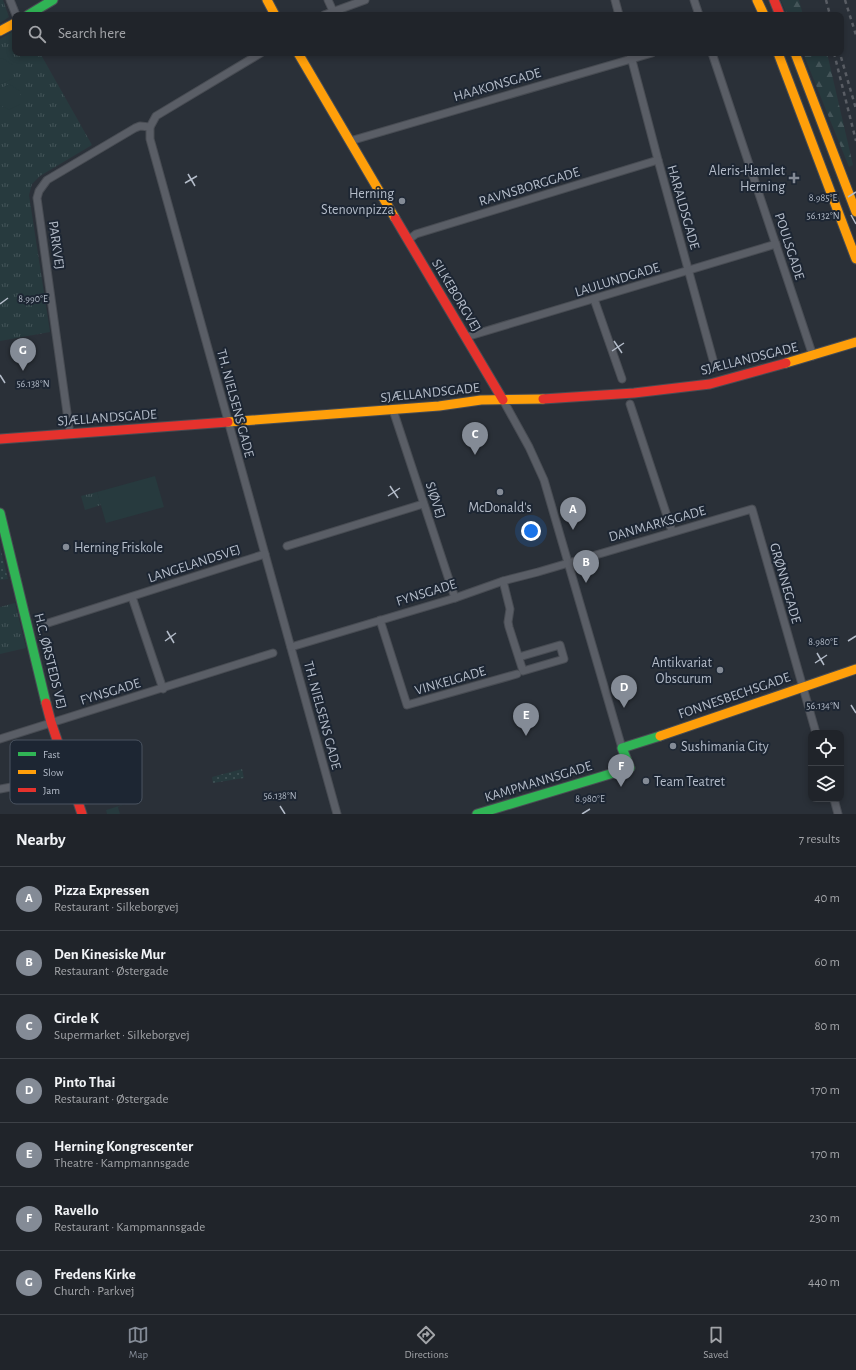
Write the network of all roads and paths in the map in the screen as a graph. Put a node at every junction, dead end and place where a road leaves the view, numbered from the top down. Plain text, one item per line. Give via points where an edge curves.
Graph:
1 (10, 0) edge
2 (54, 0) edge
3 (267, 0) edge
4 (328, 0) edge
5 (365, 0) edge
6 (615, 0) edge
7 (694, 0) edge
8 (757, 0) edge
9 (774, 0) edge
10 (15, 12) edge
11 (33, 12) edge
12 (274, 12) edge
13 (333, 12) joint
14 (618, 12) edge
15 (698, 12) edge
16 (763, 12) edge
17 (779, 12) edge
18 (12, 25) edge
19 (0, 31) edge
20 (256, 56) edge
21 (300, 56) edge
22 (631, 56) edge
23 (713, 56) edge
24 (779, 56) edge
25 (796, 56) edge
26 (150, 127) junction
27 (350, 141) junction
28 (658, 160) junction
29 (856, 212) edge
30 (408, 240) junction
31 (776, 244) junction
32 (856, 259) edge
33 (689, 271) junction
34 (594, 299) junction
35 (466, 338) junction
36 (856, 342) edge
37 (813, 356) junction
38 (715, 367) dead end
39 (622, 379) dead end
40 (503, 400) junction
41 (630, 404) dead end
42 (393, 410) junction
43 (228, 423) junction
44 (70, 434) junction
45 (0, 439) edge
46 (423, 504) junction
47 (752, 509) joint
48 (0, 513) edge
49 (672, 532) junction
50 (287, 546) dead end
51 (265, 554) junction
52 (569, 562) junction
53 (503, 581) junction
54 (132, 597) junction
55 (455, 598) junction
56 (380, 620) junction
57 (45, 624) dead end
58 (291, 647) junction
59 (273, 653) dead end
60 (519, 657) junction
61 (856, 669) edge
62 (516, 674) dead end
63 (803, 686) junction
64 (163, 689) junction
65 (51, 722) junction
66 (815, 730) edge
67 (0, 739) edge
68 (57, 740) edge
69 (622, 748) junction
70 (10, 787) edge
71 (0, 789) edge
72 (835, 802) edge
73 (79, 804) edge
74 (82, 814) edge
75 (337, 814) edge
76 (477, 814) edge
77 (838, 814) edge

1 - 10 street
2 - 11 street
3 - 12 street
4 - 13 street
5 - 13 street
6 - 14 street
7 - 15 street
8 - 16 street
9 - 17 street
18 - 19 street
20 - 26 street via 156,116
21 - 27 street, SILKEBORGVEJ
22 - 27 street, HAAKONSGADE
22 - 28 street, HARALDSGADE
23 - 31 street, POULSGADE
24 - 32 street
25 - 29 street
26 - 43 street, TH. NIELSENS GADE via 150,139
26 - 44 street, PARKVEJ via 135,128 47,180 38,191
27 - 30 street, SILKEBORGVEJ
28 - 30 street, RAVNSBORGGADE via 416,234
28 - 33 street, HARALDSGADE
30 - 35 street, SILKEBORGVEJ
31 - 33 street, LAULUNDGADE
31 - 37 street, POULSGADE
33 - 34 street, LAULUNDGADE
33 - 38 street, HARALDSGADE
34 - 35 street, LAULUNDGADE
34 - 39 street
35 - 40 street, SILKEBORGVEJ
36 - 37 street, SJÆLLANDSGADE
37 - 40 street, SJÆLLANDSGADE via 710,384 539,400
40 - 42 street, SJÆLLANDSGADE
40 - 52 street, SILKEBORGVEJ via 543,475
41 - 49 street
42 - 43 street, SJÆLLANDSGADE
42 - 46 street, SIØVEJ
43 - 44 street, SJÆLLANDSGADE
43 - 51 street, TH. NIELSENS GADE
44 - 45 street, SJÆLLANDSGADE
46 - 50 street
46 - 55 street, SIØVEJ
47 - 49 street, DANMARKSGADE
47 - 63 street, GRØNNEGADE
48 - 65 street, H.C. ØRSTEDS VEJ
49 - 52 street, DANMARKSGADE
51 - 54 street, LANGELANDSVEJ
51 - 58 street, TH. NIELSENS GADE
52 - 53 street, FYNSGADE
52 - 69 street, SILKEBORGVEJ
53 - 55 street, FYNSGADE
53 - 60 street via 510,609 509,627
54 - 57 street, LANGELANDSVEJ
54 - 64 street
55 - 56 street, FYNSGADE
56 - 58 street, FYNSGADE
56 - 62 street, VINKELGADE via 407,705
58 - 75 street, TH. NIELSENS GADE
59 - 64 street, FYNSGADE
60 - 60 street via 523,671 564,659 560,645
61 - 63 street, FONNESBECHSGADE
63 - 66 street, GRØNNEGADE
63 - 69 street, FONNESBECHSGADE
64 - 65 street, FYNSGADE
65 - 67 street, FYNSGADE
65 - 68 street, H.C. ØRSTEDS VEJ
69 - 76 street, KAMPMANNSGADE via 630,768
70 - 71 street
72 - 77 street
73 - 74 street, H.C. ØRSTEDS VEJ

